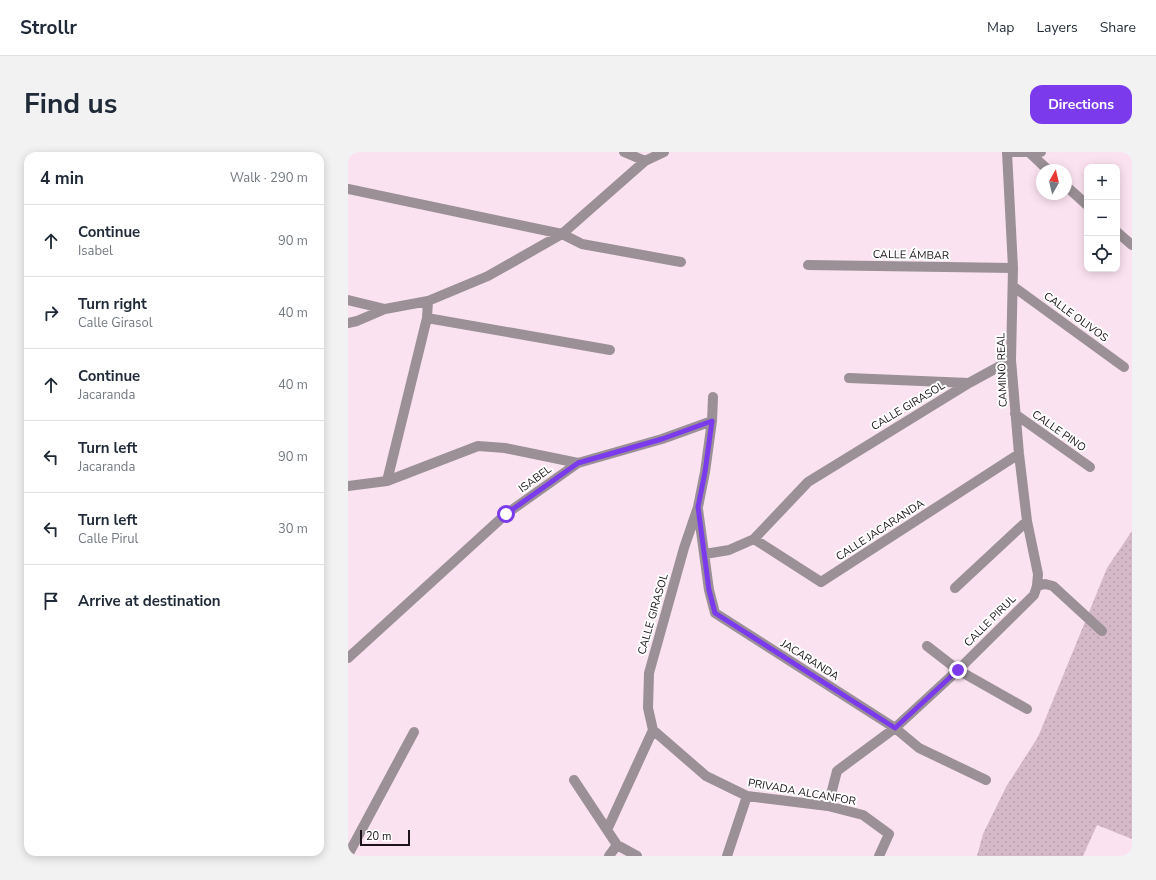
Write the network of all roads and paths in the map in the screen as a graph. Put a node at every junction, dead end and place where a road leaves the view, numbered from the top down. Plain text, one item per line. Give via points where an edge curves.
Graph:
1 (624, 152) edge
2 (664, 152) edge
3 (1007, 152) edge
4 (1011, 152) edge
5 (1029, 152) edge
6 (1040, 152) edge
7 (645, 161) junction
8 (1042, 164) edge
9 (348, 189) edge
10 (1072, 191) edge
11 (1084, 202) edge
12 (562, 234) junction
13 (1120, 235) edge
14 (1132, 246) edge
15 (681, 262) dead end
16 (808, 265) dead end
17 (1013, 268) junction
18 (1014, 287) junction
19 (348, 300) edge
20 (428, 301) junction
21 (385, 309) junction
22 (427, 318) junction
23 (348, 323) edge
24 (610, 350) dead end
25 (1011, 360) junction
26 (1124, 367) dead end
27 (849, 378) dead end
28 (969, 383) junction
29 (713, 397) dead end
30 (1015, 414) junction
31 (712, 421) junction
32 (1019, 454) junction
33 (578, 463) junction
34 (1090, 466) dead end
35 (387, 481) junction
36 (348, 486) edge
37 (698, 507) junction
38 (1027, 521) junction
39 (754, 539) junction
40 (705, 554) junction
41 (1037, 586) junction
42 (955, 588) dead end
43 (1102, 631) dead end
44 (927, 646) dead end
45 (348, 658) edge
46 (958, 670) junction
47 (1027, 709) dead end
48 (895, 728) junction
49 (653, 730) junction
50 (414, 732) dead end
51 (574, 780) dead end
52 (986, 780) dead end
53 (747, 796) junction
54 (828, 806) junction
55 (607, 830) junction
56 (617, 845) junction
57 (348, 855) edge
58 (609, 856) edge
59 (637, 856) edge
60 (727, 856) edge
61 (879, 856) edge

1 - 7 street
2 - 7 street
3 - 17 street, CAMINO REAL
4 - 5 street
5 - 6 street
5 - 8 street
7 - 12 street
9 - 12 street
10 - 11 street
12 - 15 street via 582,244
12 - 20 street via 488,276
13 - 14 street
16 - 17 street, CALLE ÁMBAR
17 - 18 street, CAMINO REAL
18 - 25 street, CAMINO REAL
18 - 26 street, CALLE OLIVOS
19 - 21 street
20 - 21 street
20 - 22 street
21 - 23 street
22 - 24 street
22 - 35 street
25 - 28 street, CALLE GIRASOL
25 - 30 street, CAMINO REAL
27 - 28 street
28 - 39 street, CALLE GIRASOL via 808,482
29 - 31 street, CALLE GIRASOL
30 - 32 street, CAMINO REAL
30 - 34 street, CALLE PINO
31 - 33 street, ISABEL via 662,439
31 - 37 street, CALLE GIRASOL
32 - 38 street, CAMINO REAL
32 - 39 street, CALLE JACARANDA via 821,582
33 - 35 street via 505,448 478,446
33 - 45 street, ISABEL via 506,514
35 - 36 street
37 - 40 street, JACARANDA
37 - 49 street, CALLE GIRASOL via 649,672 648,708
38 - 41 street, CAMINO REAL via 1038,574
38 - 42 street
39 - 40 street, CALLE GIRASOL via 729,550
40 - 48 street, JACARANDA via 709,590 715,613
41 - 43 street via 1053,586
41 - 46 street, CALLE PIRUL via 1034,595
44 - 46 street
46 - 47 street
46 - 48 street, CALLE PIRUL
48 - 52 street, JACARANDA via 919,748
48 - 54 street, CALLE PIRUL via 837,771
49 - 53 street, PRIVADA ALCANFOR via 706,776
49 - 55 street
50 - 57 street
51 - 55 street
53 - 54 street, PRIVADA ALCANFOR
53 - 60 street
54 - 61 street, PRIVADA ALCANFOR via 863,815 889,834
55 - 56 street
56 - 58 street
56 - 59 street

